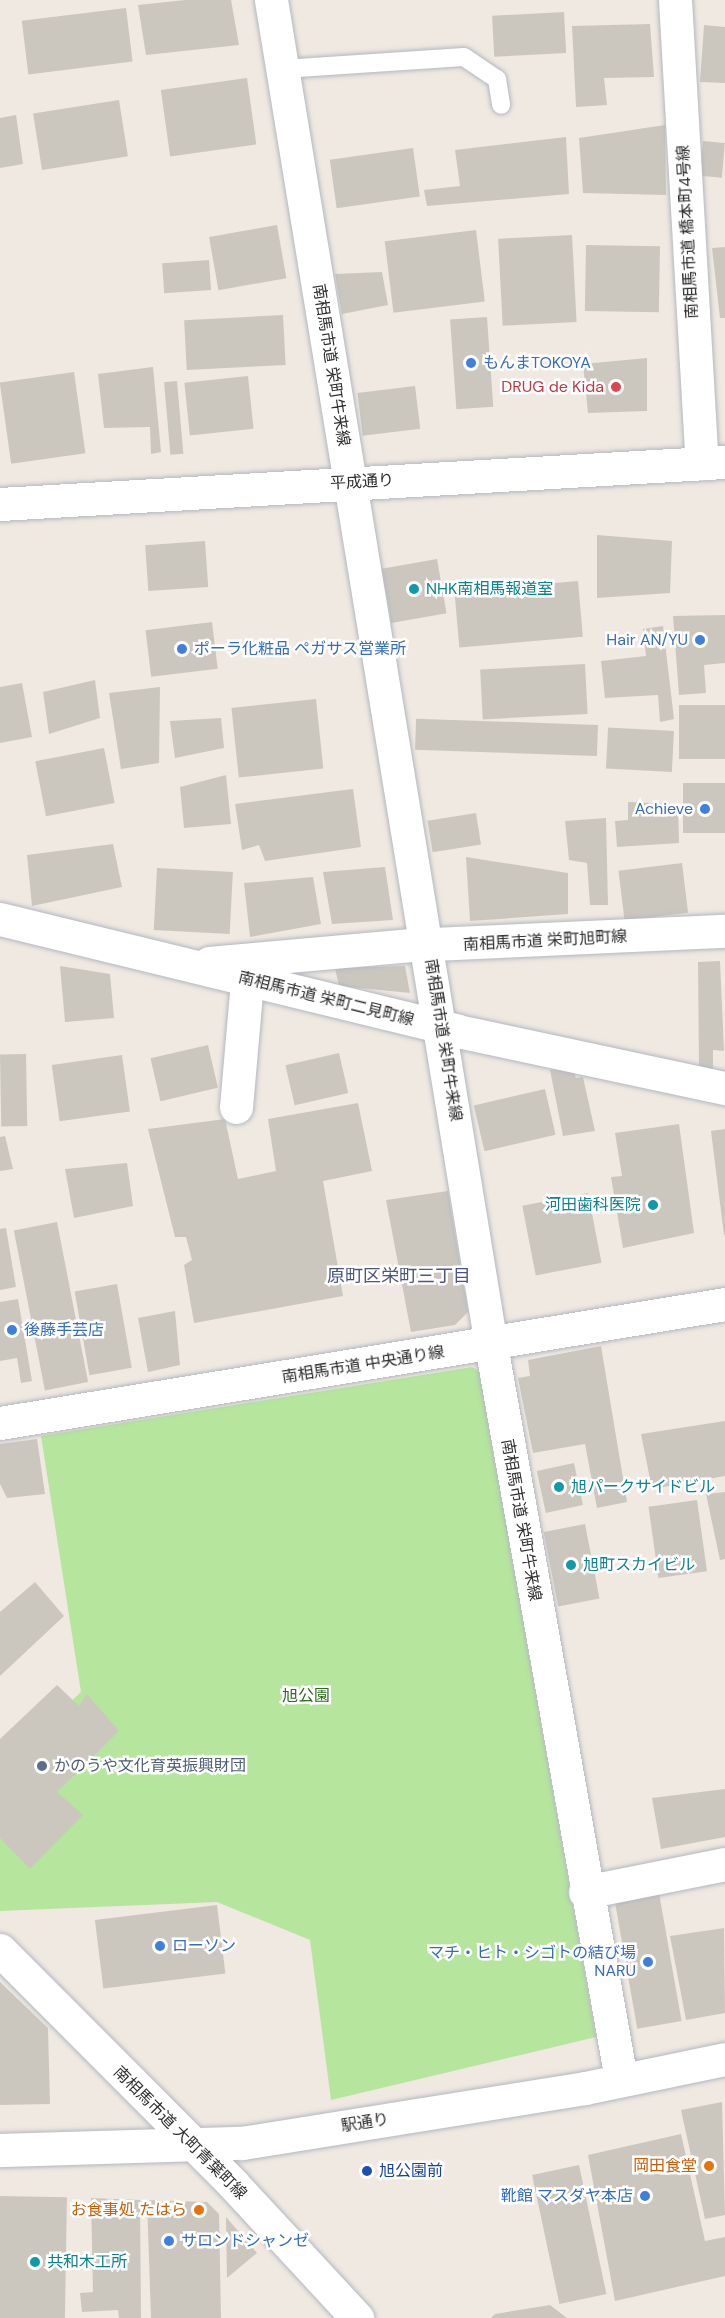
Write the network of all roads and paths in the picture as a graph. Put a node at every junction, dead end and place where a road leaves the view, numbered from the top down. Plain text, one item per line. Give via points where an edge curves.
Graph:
1 (271, 0) edge
2 (675, 0) edge
3 (283, 69) junction
4 (501, 105) dead end
5 (713, 462) edge
6 (350, 483) junction
7 (0, 504) edge
8 (0, 919) edge
9 (725, 931) edge
10 (428, 945) junction
11 (186, 965) junction
12 (247, 980) junction
13 (441, 1028) junction
14 (725, 1088) edge
15 (236, 1107) dead end
16 (725, 1304) edge
17 (491, 1346) junction
18 (0, 1423) edge
19 (725, 1864) edge
20 (585, 1892) junction
21 (0, 1950) edge
22 (725, 2059) edge
23 (621, 2079) junction
24 (194, 2148) junction
25 (0, 2150) edge
26 (357, 2318) edge

1 - 3 street, 南相馬市道 栄町牛来線
2 - 5 street, 南相馬市道 橋本町4号線
3 - 4 lane via 464,57 497,80
3 - 6 street, 南相馬市道 栄町牛来線
5 - 6 street, 平成通り
6 - 7 street, 平成通り
6 - 10 street, 南相馬市道 栄町牛来線
8 - 11 street, 南相馬市道 栄町二見町線
9 - 10 street, 南相馬市道 栄町旭町線
10 - 11 street, 南相馬市道 栄町旭町線
10 - 13 street, 南相馬市道 栄町牛来線
11 - 12 street, 南相馬市道 栄町二見町線
12 - 13 street, 南相馬市道 栄町二見町線
12 - 15 street
13 - 14 street, 南相馬市道 栄町二見町線
13 - 17 street, 南相馬市道 栄町牛来線
16 - 17 street, 南相馬市道 中央通り線
17 - 18 street, 南相馬市道 中央通り線
17 - 20 street, 南相馬市道 栄町牛来線
19 - 20 street
20 - 23 street, 南相馬市道 栄町牛来線
21 - 24 street, 南相馬市道 大町青葉町線
22 - 23 street, 駅通り
23 - 24 street, 駅通り
24 - 25 street, 駅通り
24 - 26 street, 南相馬市道 大町青葉町線

